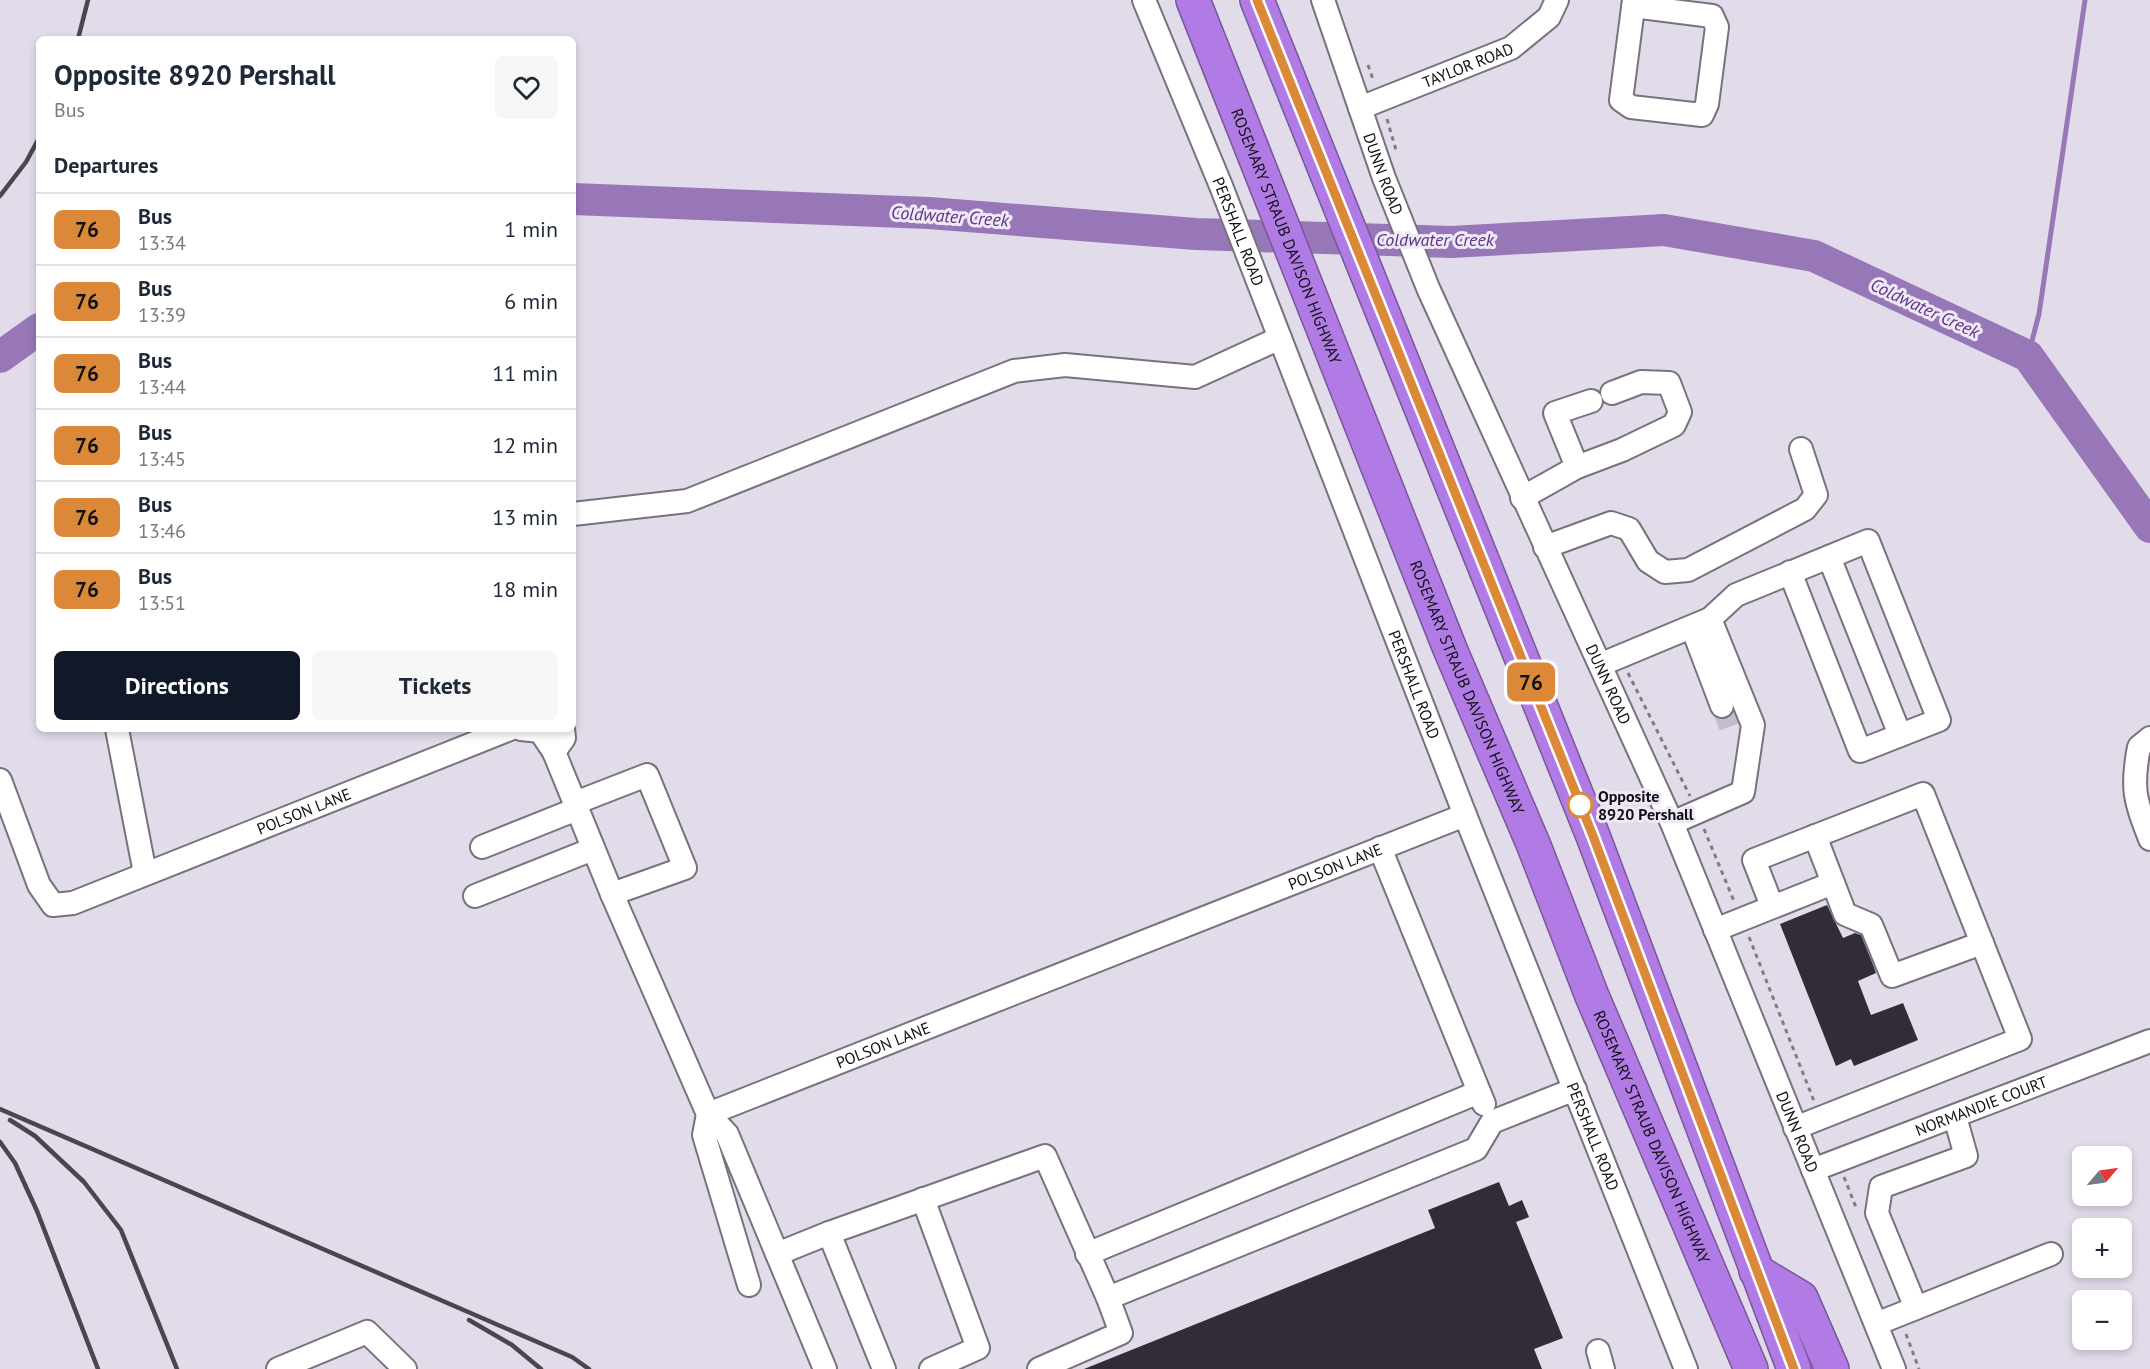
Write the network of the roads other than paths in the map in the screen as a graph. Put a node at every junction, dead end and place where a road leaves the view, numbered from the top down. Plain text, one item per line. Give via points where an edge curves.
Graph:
1 (1144, 0) edge
2 (1193, 0) edge
3 (1257, 0) edge
4 (1323, 0) edge
5 (1557, 0) edge
6 (1633, 3) edge
7 (1360, 108) junction
8 (1280, 338) junction
9 (1802, 449) dead end
10 (1577, 467) junction
11 (1522, 498) junction
12 (576, 514) edge
13 (1545, 548) junction
14 (1830, 557) junction
15 (1790, 572) junction
16 (1701, 623) junction
17 (1602, 664) junction
18 (1722, 706) tunnel mouth
19 (118, 732) edge
20 (502, 732) edge
21 (541, 732) edge
22 (563, 732) edge
23 (1900, 735) junction
24 (2150, 738) edge
25 (554, 752) junction
26 (2, 789) edge
27 (576, 806) junction
28 (1465, 815) junction
29 (1672, 823) junction
30 (1815, 836) junction
31 (2150, 839) edge
32 (482, 847) dead end
33 (593, 849) junction
34 (1380, 849) junction
35 (145, 873) junction
36 (1833, 884) junction
37 (612, 894) junction
38 (475, 896) dead end
39 (1773, 906) junction
40 (1715, 930) junction
41 (1982, 943) junction
42 (2150, 1041) edge
43 (1575, 1089) junction
44 (1479, 1092) junction
45 (708, 1114) junction
46 (1955, 1117) junction
47 (1492, 1122) junction
48 (1796, 1128) junction
49 (1813, 1170) junction
50 (923, 1199) junction
51 (829, 1233) junction
52 (777, 1254) junction
53 (1087, 1254) junction
54 (2051, 1254) dead end
55 (1756, 1271) junction
56 (748, 1285) dead end
57 (1108, 1298) junction
58 (1916, 1308) junction
59 (1876, 1324) junction
60 (278, 1369) edge
61 (405, 1369) edge
62 (825, 1369) edge
63 (884, 1369) edge
64 (931, 1369) edge
65 (1039, 1369) edge
66 (1686, 1369) edge
67 (1751, 1369) edge
68 (1794, 1369) edge
69 (1832, 1369) edge
70 (1894, 1369) edge

1 - 8 street, PERSHALL ROAD
2 - 67 highway, ROSEMARY STRAUB DAVISON HIGHWAY via 1592,996
3 - 55 highway via 1593,836
4 - 7 street, DUNN ROAD
5 - 7 street, TAYLOR ROAD via 1549,17 1511,48
6 - 6 street via 1622,100 1631,107 1702,115 1707,104 1717,27 1712,16
7 - 11 street, DUNN ROAD via 1428,288
8 - 12 street via 1195,377 1065,365 1014,371 687,501
8 - 28 street, PERSHALL ROAD
9 - 13 street via 1816,495 1804,509 1688,570 1665,572 1656,567 1648,561 1629,529 1611,523
10 - 10 street via 1674,425 1680,412 1669,383 1641,382 1555,414
10 - 11 street
11 - 13 street, DUNN ROAD
13 - 17 street, DUNN ROAD
14 - 15 street
14 - 23 street
14 - 23 street via 1868,541 1939,720
15 - 16 street via 1736,595
15 - 23 street via 1860,751
16 - 17 street
16 - 18 street
16 - 29 street via 1743,729 1747,767 1743,792
17 - 29 street, DUNN ROAD
19 - 35 street
20 - 35 street, POLSON LANE
21 - 25 street
22 - 25 street via 564,738
24 - 31 street via 2139,747 2133,778 2135,801
25 - 27 street
26 - 35 street, POLSON LANE via 39,885 53,905 73,903
27 - 32 street
27 - 33 street
27 - 37 street via 647,775 685,868
28 - 34 street, POLSON LANE
28 - 43 street, PERSHALL ROAD
29 - 40 street, DUNN ROAD
30 - 36 street
30 - 39 street via 1754,860
30 - 41 street via 1923,794
33 - 37 street
33 - 38 street
34 - 44 street
34 - 45 street, POLSON LANE
36 - 39 street
36 - 41 street via 1845,914 1871,924 1892,975
37 - 45 street
39 - 40 street
40 - 48 street, DUNN ROAD
41 - 48 street via 2020,1039
42 - 46 street, NORMANDIE COURT
43 - 47 street
43 - 66 street, PERSHALL ROAD
44 - 47 street
44 - 53 street
45 - 52 street via 727,1134
45 - 56 street via 704,1136
46 - 49 street, NORMANDIE COURT
46 - 58 street via 1966,1156 1881,1187 1878,1197 1877,1213
47 - 57 street via 1476,1149
48 - 49 street, DUNN ROAD
49 - 59 street, DUNN ROAD
50 - 51 street
50 - 53 street via 1046,1156
50 - 64 street via 978,1348
51 - 52 street
51 - 63 street
52 - 62 street
53 - 57 street
54 - 58 street
55 - 68 highway
55 - 69 highway via 1801,1298
57 - 65 street via 1121,1333
58 - 59 street
59 - 70 street, DUNN ROAD
60 - 61 street via 367,1332

